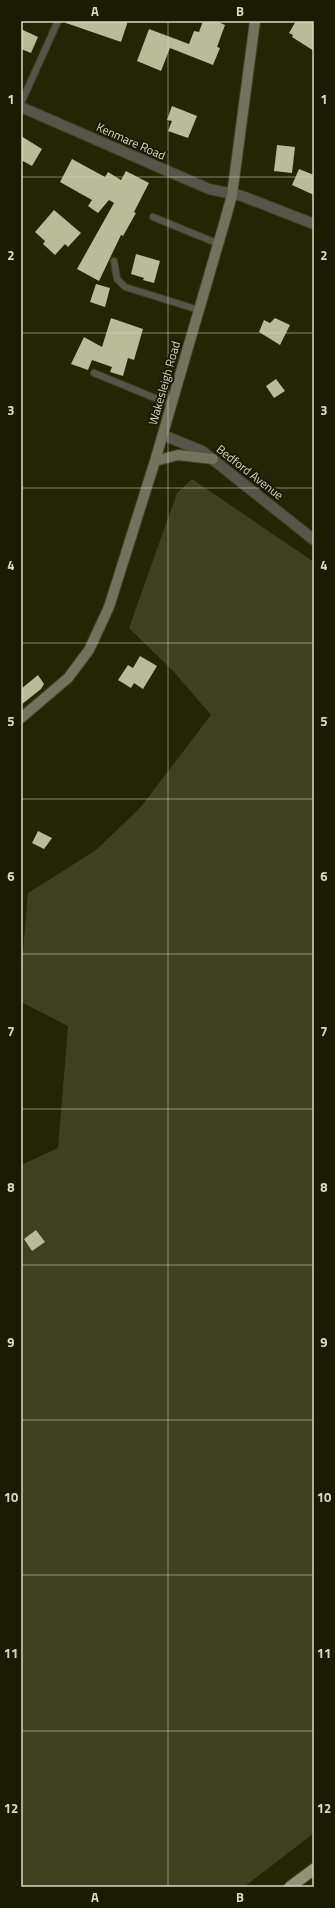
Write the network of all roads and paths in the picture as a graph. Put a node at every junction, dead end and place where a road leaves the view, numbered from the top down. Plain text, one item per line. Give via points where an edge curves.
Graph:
1 (58, 21) edge
2 (255, 21) edge
3 (21, 104) edge
4 (21, 107) edge
5 (232, 195) junction
6 (153, 217) dead end
7 (314, 224) edge
8 (219, 244) junction
9 (114, 261) dead end
10 (199, 310) junction
11 (94, 373) dead end
12 (172, 404) junction
13 (163, 435) junction
14 (213, 459) junction
15 (155, 461) junction
16 (314, 540) edge
17 (21, 718) edge
18 (314, 1869) edge
19 (290, 1887) edge

1 - 3 lane
2 - 5 main road, Wakesleigh Road
4 - 5 street, Kenmare Road via 209,189
5 - 7 street, Kenmare Road via 251,199
5 - 8 main road, Wakesleigh Road
6 - 8 lane
8 - 10 main road, Wakesleigh Road
9 - 10 lane via 117,279 125,288
10 - 12 main road, Wakesleigh Road
11 - 12 lane
12 - 13 main road, Wakesleigh Road
13 - 14 street, Bedford Avenue via 195,447
13 - 15 main road, Wakesleigh Road
14 - 15 main road via 178,455
14 - 16 street, Bedford Avenue
15 - 17 main road, Wakesleigh Road via 109,607 89,650 68,678
18 - 19 highway

